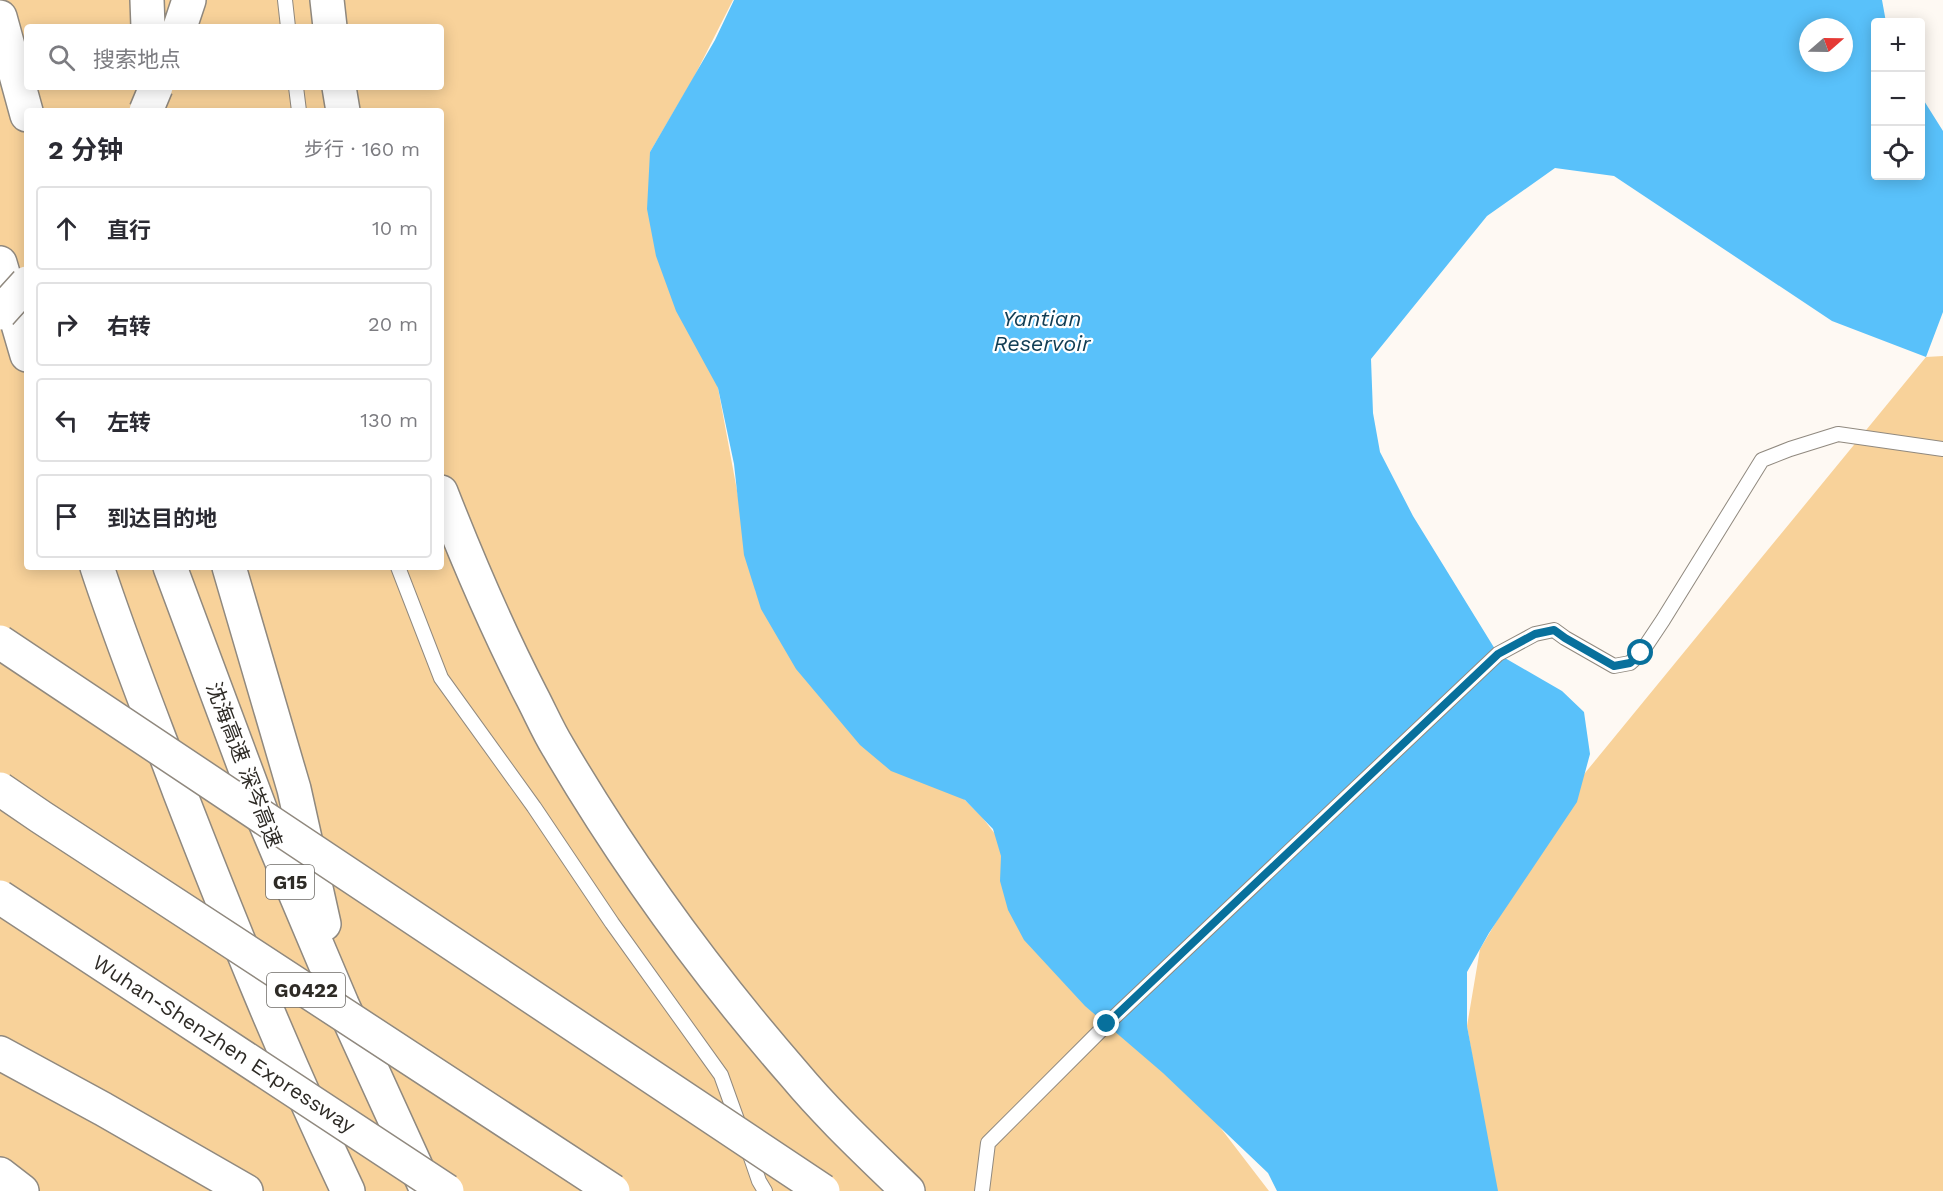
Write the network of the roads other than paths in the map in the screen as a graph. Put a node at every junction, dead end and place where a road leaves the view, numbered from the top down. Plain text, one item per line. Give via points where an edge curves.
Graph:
1 (147, 0) edge
2 (189, 0) edge
3 (285, 0) edge
4 (327, 0) edge
5 (0, 17) edge
6 (148, 24) edge
7 (181, 24) edge
8 (288, 24) edge
9 (330, 24) edge
10 (149, 90) edge
11 (155, 90) edge
12 (296, 90) edge
13 (340, 90) edge
14 (25, 108) edge
15 (148, 108) edge
16 (149, 108) edge
17 (299, 108) edge
18 (342, 108) edge
19 (0, 263) edge
20 (24, 286) edge
21 (0, 313) edge
22 (24, 344) edge
23 (1943, 449) edge
24 (444, 500) edge
25 (98, 570) edge
26 (171, 570) edge
27 (229, 570) edge
28 (399, 570) edge
29 (0, 642) edge
30 (0, 789) edge
31 (0, 897) edge
32 (342, 1004) junction
33 (0, 1053) edge
34 (0, 1174) edge
35 (22, 1191) edge
36 (246, 1191) edge
37 (348, 1191) edge
38 (427, 1191) edge
39 (447, 1191) edge
40 (613, 1191) edge
41 (765, 1191) edge
42 (823, 1191) edge
43 (908, 1191) edge
44 (982, 1191) edge

1 - 6 highway
2 - 7 highway
3 - 8 lane
4 - 9 highway
5 - 14 highway
10 - 15 highway
11 - 16 highway, bridge
12 - 17 lane
13 - 18 highway
19 - 22 highway
20 - 21 highway, bridge
23 - 44 lane via 1838,434 1762,460 1663,620 1630,663 1614,666 1554,630 1535,634 1498,654 1107,1024 988,1143
24 - 43 highway via 510,655 557,746 609,829 667,915 795,1076
25 - 37 highway via 212,874
26 - 32 highway, 沈海高速 深岑高速 / G15 via 265,822
27 - 32 highway via 294,789
28 - 41 lane via 441,678 721,1075
29 - 42 highway, bridge
30 - 40 highway, G0422, bridge
31 - 39 highway, Wuhan-Shenzhen Expressway, bridge
32 - 38 highway, 沈海高速 深岑高速 / G15
33 - 36 highway
34 - 35 highway

